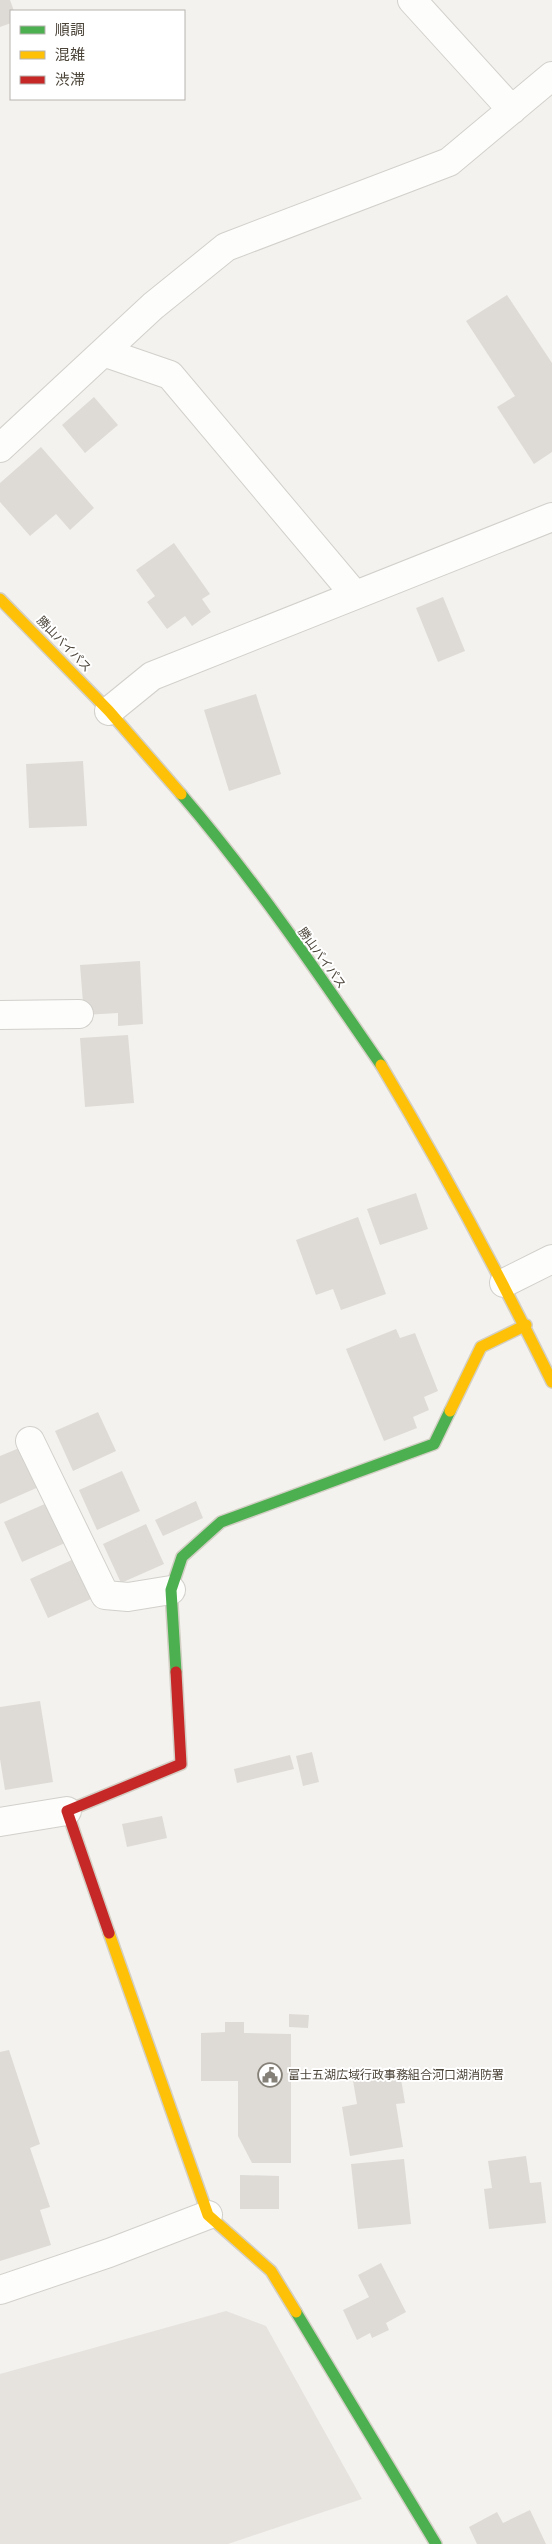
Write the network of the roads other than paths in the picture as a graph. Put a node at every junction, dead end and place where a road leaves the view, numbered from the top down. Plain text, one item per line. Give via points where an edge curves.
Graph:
1 (412, 0) edge
2 (552, 76) edge
3 (512, 110) junction
4 (106, 350) junction
5 (0, 448) edge
6 (552, 517) edge
7 (355, 595) junction
8 (5, 609) edge
9 (108, 711) junction
10 (79, 1014) dead end
11 (0, 1015) edge
12 (552, 1259) edge
13 (504, 1283) junction
14 (526, 1325) junction
15 (552, 1382) edge
16 (30, 1441) dead end
17 (171, 1590) junction
18 (67, 1811) junction
19 (0, 1822) edge
20 (208, 2215) junction
21 (0, 2290) edge
22 (436, 2544) edge

1 - 3 street
2 - 3 street
3 - 4 street via 449,162 226,247 153,306
4 - 5 street
4 - 7 street via 109,354 170,376
6 - 7 street
7 - 9 street via 152,676
8 - 9 street, 勝山バイパス
9 - 13 street, 勝山バイパス via 206,823 314,968 381,1065
10 - 11 street
12 - 13 street
13 - 14 street, 勝山バイパス
14 - 15 street, 勝山バイパス
14 - 17 street via 481,1347 434,1444 221,1522 182,1557
16 - 17 street via 105,1595 128,1597
17 - 18 street via 182,1764
18 - 19 street
18 - 20 street
20 - 21 street
20 - 22 street via 271,2271

